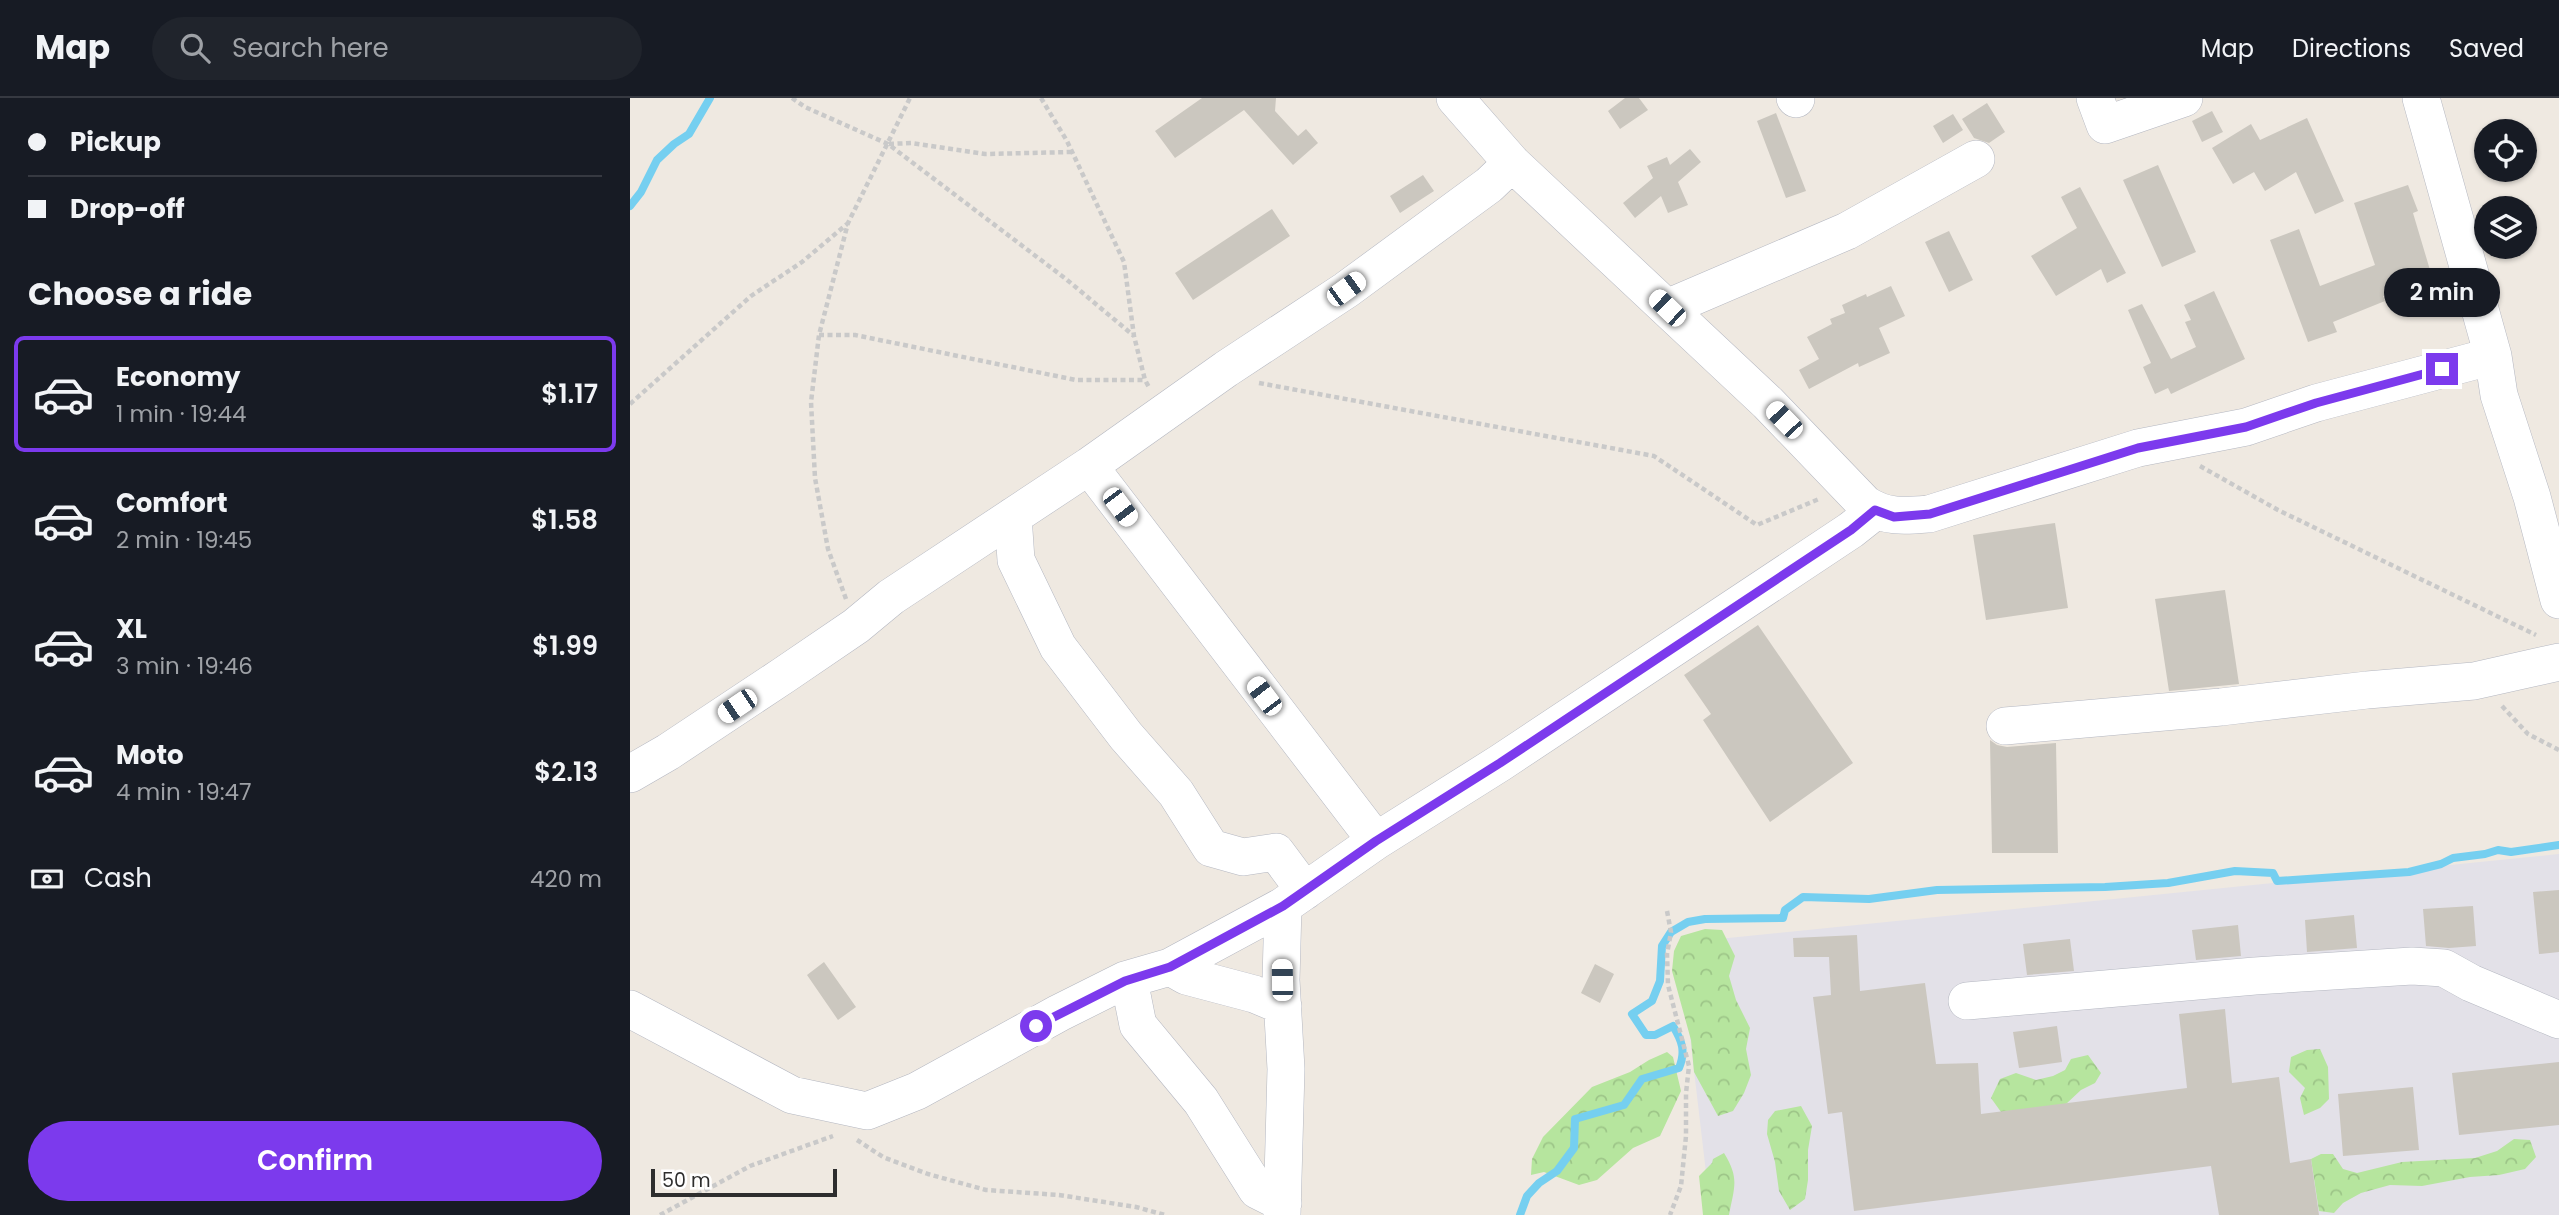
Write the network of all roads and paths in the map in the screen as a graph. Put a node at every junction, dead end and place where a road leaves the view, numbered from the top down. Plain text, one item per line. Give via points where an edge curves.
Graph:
1 (792, 98) edge
2 (909, 98) edge
3 (1041, 98) edge
4 (1455, 98) edge
5 (2095, 98) edge
6 (2184, 98) edge
7 (2421, 98) edge
8 (888, 144) junction
9 (1073, 152) junction
10 (1976, 159) dead end
11 (1511, 163) junction
12 (848, 223) junction
13 (1667, 308) junction
14 (819, 335) junction
15 (1134, 336) junction
16 (2493, 356) junction
17 (1226, 369) junction
18 (1145, 380) junction
19 (630, 404) edge
20 (1166, 413) junction
21 (2173, 441) junction
22 (1090, 466) junction
23 (1870, 507) junction
24 (1013, 516) junction
25 (2559, 600) edge
26 (856, 626) junction
27 (2556, 664) edge
28 (2484, 679) junction
29 (2005, 726) dead end
30 (2559, 750) edge
31 (630, 774) edge
32 (1376, 841) junction
33 (1294, 898) junction
34 (1667, 911) dead end
35 (1170, 967) junction
36 (1125, 981) junction
37 (1967, 1000) dead end
38 (1283, 1006) junction
39 (630, 1009) edge
40 (2559, 1020) edge
41 (857, 1121) junction
42 (1282, 1209) edge
43 (660, 1215) edge
44 (1166, 1215) edge
45 (1670, 1215) edge

1 - 8 path
2 - 8 path
3 - 9 path
4 - 11 street
5 - 6 street via 2105,125
7 - 16 street
8 - 9 path via 985,154
8 - 12 path
8 - 15 path
9 - 15 path via 1124,262
10 - 13 street via 1847,231
11 - 13 street
11 - 17 street via 1489,185 1367,275
12 - 14 path
12 - 19 path via 802,262 751,296
13 - 23 street
14 - 18 path via 855,335 1076,380
14 - 26 path via 811,402 815,478 828,549
15 - 18 path
16 - 21 street via 2316,403 2246,427
16 - 25 street via 2499,395
17 - 20 street
17 - 23 path via 1236,381 1654,456 1757,525 1822,498
18 - 20 path
20 - 22 street
21 - 23 street via 1930,514 1894,517
21 - 27 path via 2181,455 2239,490 2543,639
22 - 24 street
22 - 32 street
23 - 32 street via 1851,530
24 - 26 street via 891,597
24 - 33 street via 1016,560 1058,647 1176,793 1211,848 1243,857 1276,852
26 - 31 street
27 - 28 street
28 - 29 street
28 - 30 path via 2528,734
32 - 33 street
33 - 35 street
33 - 38 street via 1284,911 1281,936
34 - 45 path via 1671,932 1668,985 1689,1066 1681,1186
35 - 36 street
35 - 38 street
36 - 41 street
36 - 42 street via 1138,1025 1201,1101 1257,1190
37 - 40 street via 2412,966 2444,968
38 - 42 street
39 - 41 street via 792,1096
41 - 43 path via 750,1166
41 - 44 path via 863,1146 928,1174 986,1189 1059,1195

